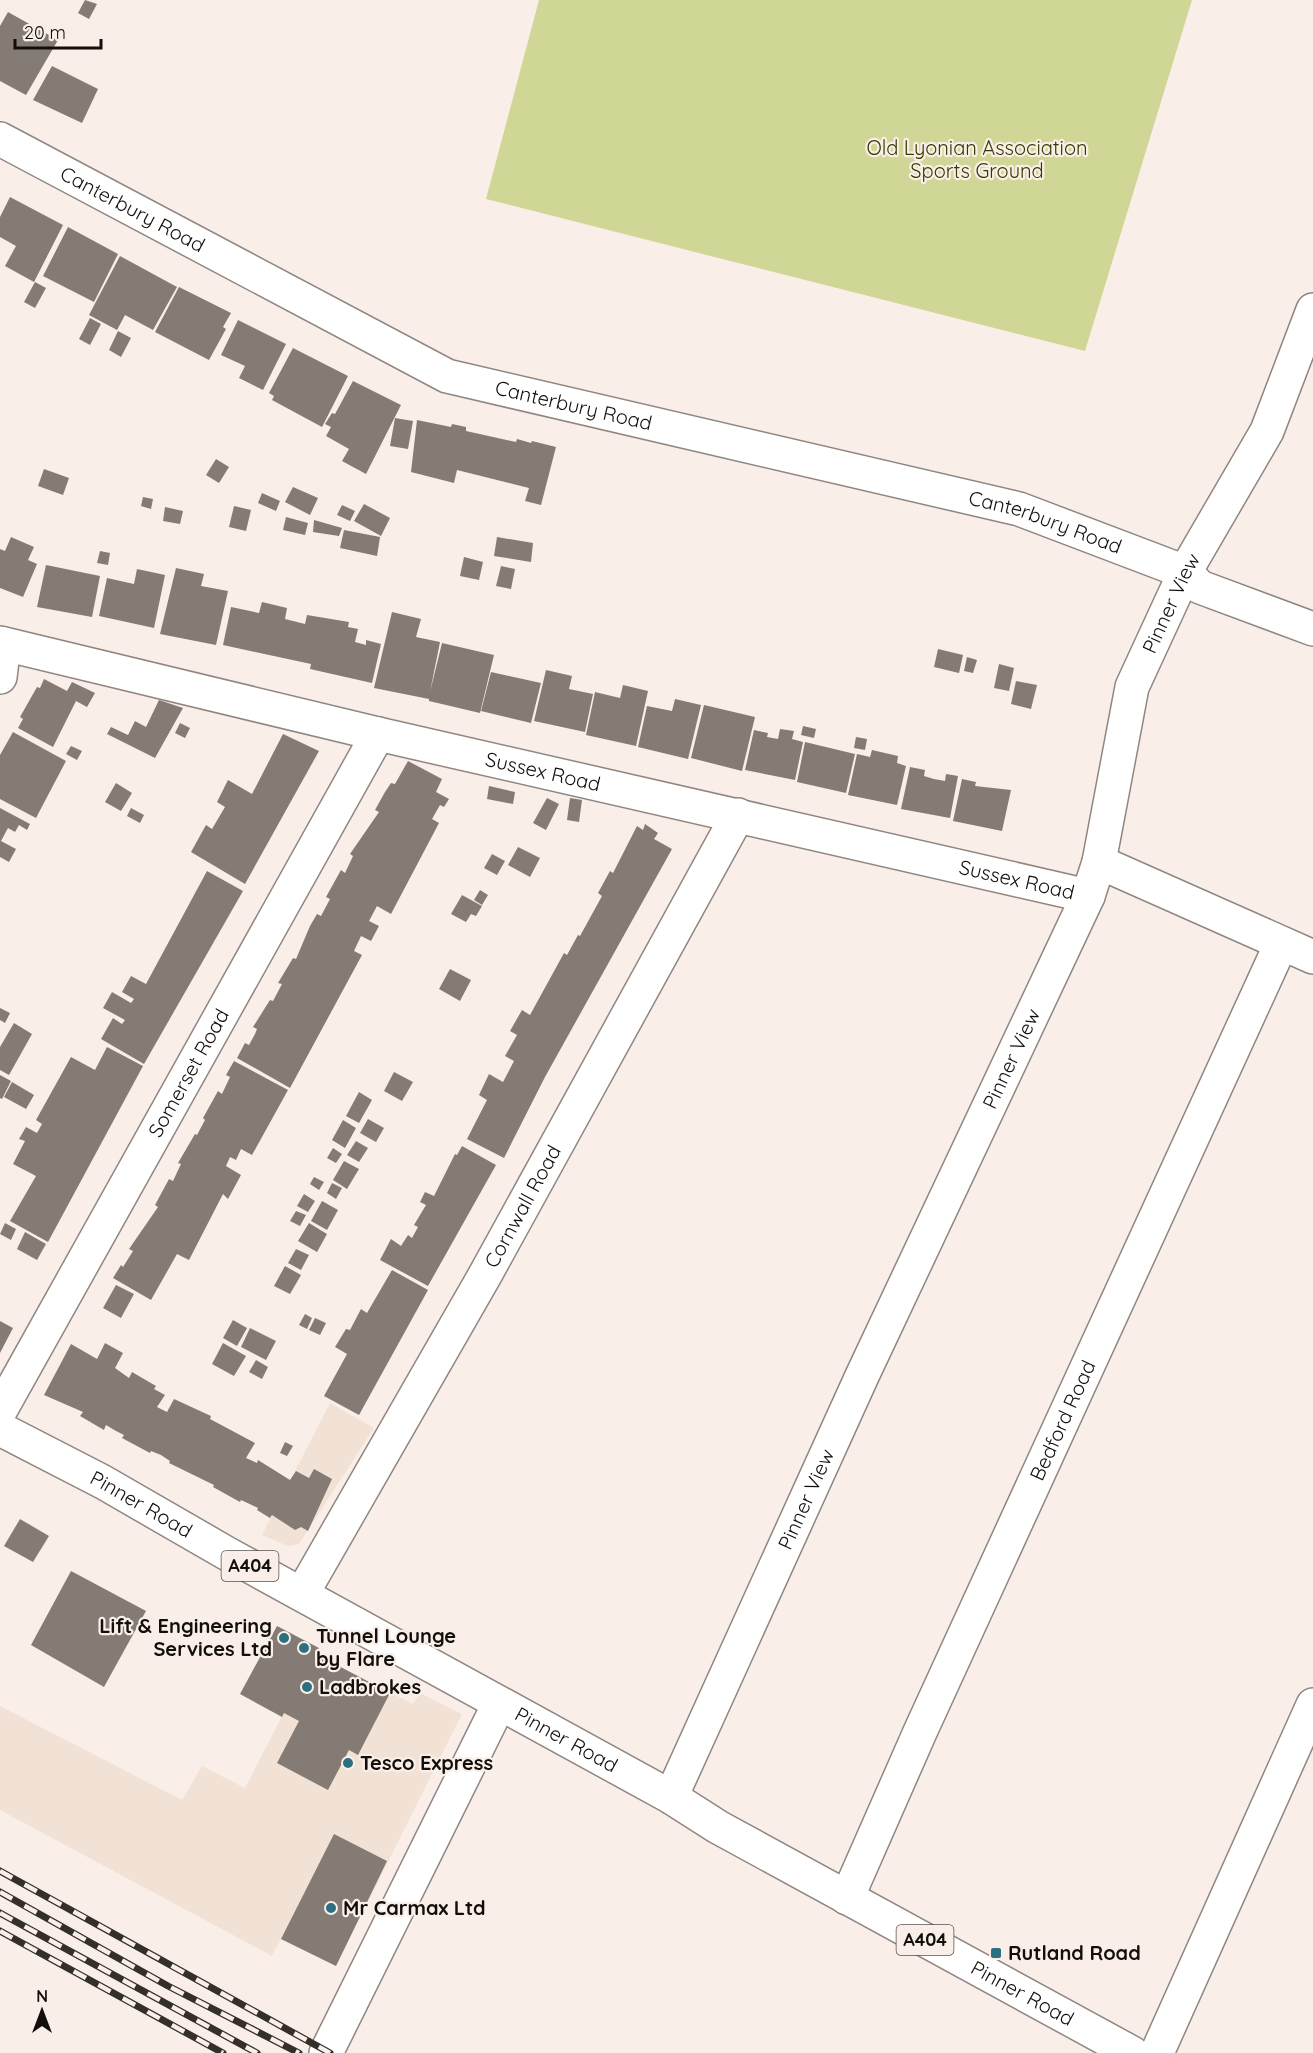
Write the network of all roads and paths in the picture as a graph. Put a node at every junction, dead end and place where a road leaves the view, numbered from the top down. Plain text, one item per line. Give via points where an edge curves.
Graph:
1 (0, 139) edge
2 (1313, 312) edge
3 (1185, 572) junction
4 (1313, 629) edge
5 (2, 644) edge
6 (0, 677) edge
7 (378, 734) junction
8 (738, 815) junction
9 (1099, 862) junction
10 (1088, 896) junction
11 (1281, 944) junction
12 (1313, 957) edge
13 (0, 1412) edge
14 (0, 1429) edge
15 (302, 1594) junction
16 (499, 1704) junction
17 (1313, 1705) edge
18 (671, 1797) junction
19 (847, 1898) junction
20 (326, 2053) edge
21 (1132, 2053) edge
22 (1156, 2053) edge

1 - 3 street, Canterbury Road via 447,376 1019,509
2 - 3 street, Pinner View via 1267,431
3 - 4 street, Canterbury Road via 1200,587
3 - 9 street, Pinner View via 1132,687
5 - 6 street
5 - 7 street, Sussex Road
7 - 8 street, Sussex Road
7 - 13 street, Somerset Road
8 - 10 street, Sussex Road
8 - 15 street, Cornwall Road
9 - 10 street, Pinner View
9 - 11 street, Sussex Road
10 - 18 street, Pinner View via 862,1376
11 - 12 street, Sussex Road
11 - 19 street, Bedford Road
14 - 15 street, Pinner Road / A404
15 - 16 street, Pinner Road / A404
16 - 18 street, Pinner Road / A404
16 - 20 street
17 - 22 street
18 - 19 street, Pinner Road / A404
19 - 21 street, Pinner Road / A404

